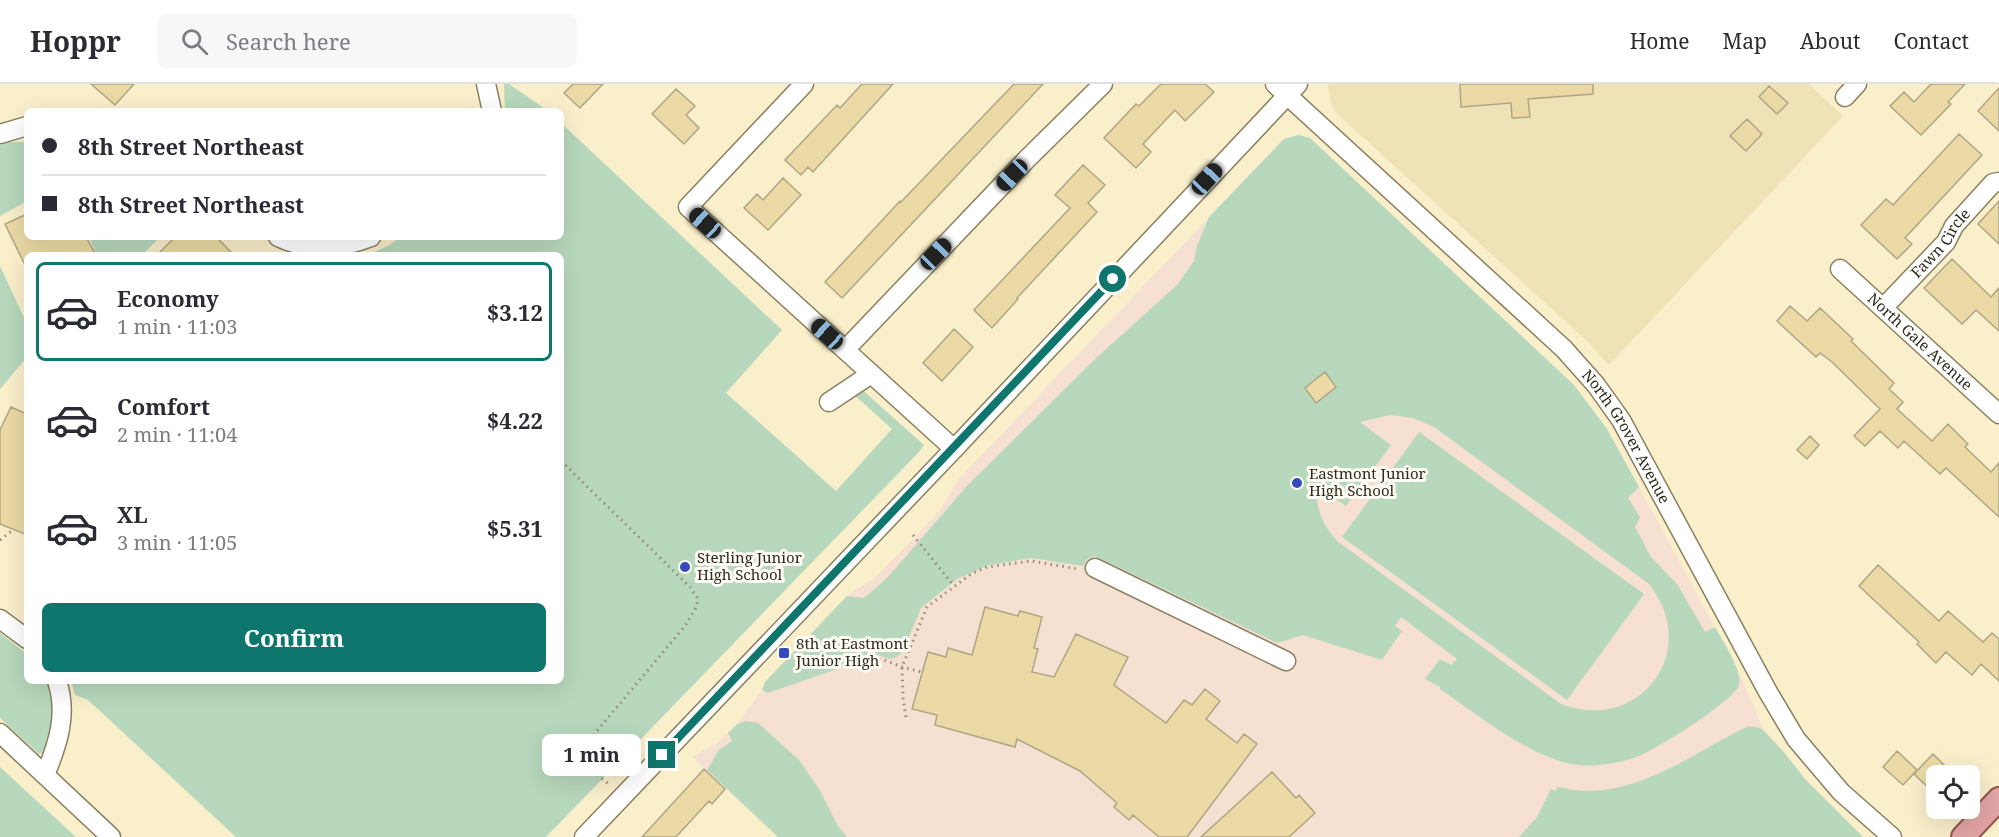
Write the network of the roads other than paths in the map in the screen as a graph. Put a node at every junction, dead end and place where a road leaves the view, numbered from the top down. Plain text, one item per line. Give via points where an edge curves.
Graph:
1 (486, 84) edge
2 (804, 84) edge
3 (1103, 84) edge
4 (1286, 88) edge
5 (491, 108) edge
6 (24, 127) edge
7 (0, 134) edge
8 (1999, 182) edge
9 (285, 240) edge
10 (362, 240) edge
11 (1840, 269) dead end
12 (1884, 308) junction
13 (845, 350) junction
14 (871, 374) junction
15 (829, 402) dead end
16 (1999, 414) edge
17 (954, 449) junction
18 (1095, 568) road end
19 (0, 619) edge
20 (24, 637) edge
21 (1286, 661) dead end
22 (58, 684) edge
23 (0, 734) edge
24 (45, 775) junction
25 (1999, 799) edge
26 (111, 837) edge
27 (584, 837) edge
28 (1892, 837) edge
29 (1963, 837) edge

1 - 5 street
2 - 13 street via 688,207
3 - 13 street
4 - 17 street
4 - 28 street, North Grover Avenue via 1564,349 1596,385 1622,420 1796,739 1841,792
6 - 7 street
8 - 12 street, Fawn Circle via 1993,183 1954,226 1946,242
9 - 10 street via 321,248
11 - 12 street, North Gale Avenue
12 - 16 street, North Gale Avenue
13 - 14 street
14 - 15 street
14 - 17 street
17 - 27 street
18 - 21 street
19 - 20 street
22 - 24 street via 63,704 62,723
23 - 24 street
24 - 26 street
25 - 29 main road

